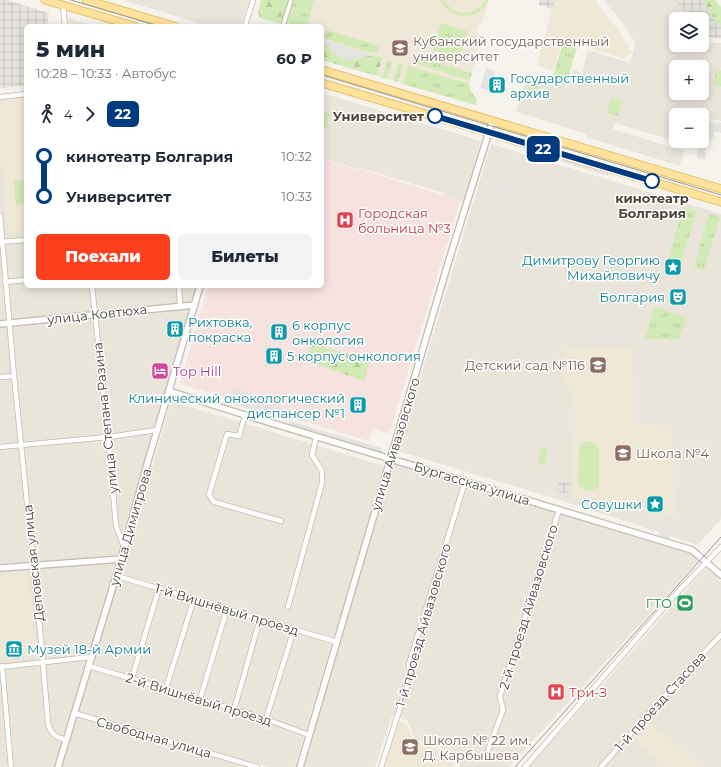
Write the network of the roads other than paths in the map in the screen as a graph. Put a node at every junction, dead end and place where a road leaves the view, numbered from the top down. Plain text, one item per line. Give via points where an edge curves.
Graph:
1 (44, 0) edge
2 (86, 0) edge
3 (253, 0) edge
4 (291, 0) edge
5 (63, 5) junction
6 (65, 24) edge
7 (127, 24) edge
8 (167, 24) edge
9 (246, 24) edge
10 (284, 24) edge
11 (324, 71) edge
12 (324, 84) edge
13 (24, 94) edge
14 (0, 97) edge
15 (492, 122) junction
16 (489, 132) junction
17 (721, 189) edge
18 (721, 202) edge
19 (0, 215) edge
20 (24, 240) edge
21 (1, 242) edge
22 (24, 280) edge
23 (5, 282) junction
24 (92, 288) edge
25 (179, 288) edge
26 (199, 288) edge
27 (195, 305) junction
28 (180, 306) junction
29 (94, 314) junction
30 (9, 323) junction
31 (0, 324) edge
32 (14, 376) junction
33 (0, 377) edge
34 (169, 391) junction
35 (245, 415) junction
36 (157, 430) junction
37 (316, 436) junction
38 (108, 437) junction
39 (20, 445) junction
40 (0, 447) edge
41 (390, 459) junction
42 (465, 482) junction
43 (558, 510) junction
44 (281, 521) dead end
45 (721, 547) edge
46 (125, 548) junction
47 (122, 559) junction
48 (707, 563) junction
49 (34, 565) junction
50 (0, 568) edge
51 (721, 575) edge
52 (117, 576) junction
53 (159, 588) junction
54 (194, 599) junction
55 (288, 607) dead end
56 (227, 609) junction
57 (260, 618) junction
58 (294, 629) junction
59 (721, 635) edge
60 (337, 642) junction
61 (91, 657) junction
62 (43, 662) junction
63 (1, 666) edge
64 (88, 666) junction
65 (132, 678) junction
66 (166, 688) junction
67 (200, 699) junction
68 (234, 710) junction
69 (74, 713) junction
70 (266, 719) junction
71 (309, 735) junction
72 (66, 740) junction
73 (488, 750) dead end
74 (11, 767) edge
75 (58, 767) edge
76 (257, 767) edge
77 (300, 767) edge
78 (381, 767) edge
79 (526, 767) edge
80 (601, 767) edge

1 - 5 main road
2 - 8 main road
3 - 9 street
4 - 10 street
5 - 6 street
5 - 7 main road
11 - 15 main road
12 - 16 main road
13 - 14 street
15 - 16 street, улица Айвазовского
15 - 17 main road
16 - 18 main road
16 - 41 street, улица Айвазовского
19 - 21 street, Деповская улица
20 - 21 street
21 - 23 street, Деповская улица
22 - 23 street
23 - 30 street, Деповская улица
24 - 29 street, улица Степана Разина
25 - 28 street
26 - 27 street, улица Димитрова
27 - 28 street, улица Ковтюха
27 - 34 street, улица Димитрова
28 - 29 street, улица Ковтюха
29 - 30 street, улица Ковтюха
29 - 38 street, улица Степана Разина
30 - 31 street, улица Ковтюха
30 - 32 street, Деповская улица
32 - 33 street
32 - 39 street, Деповская улица
34 - 35 street, Бургасская улица
34 - 36 street, улица Димитрова
35 - 37 street, Бургасская улица
35 - 44 street via 239,436 227,434 209,495 214,502
36 - 38 street
36 - 46 street, улица Димитрова
37 - 41 street, Бургасская улица
37 - 55 street via 312,455 322,471 322,483
38 - 39 street
38 - 46 street, улица Степана Разина via 116,526
39 - 40 street
39 - 49 street, Деповская улица
41 - 42 street, Бургасская улица
41 - 60 street, улица Айвазовского
42 - 43 street, Бургасская улица
42 - 78 street, 1-й проезд Айвазовского via 410,664 407,686
43 - 48 street, Бургасская улица via 692,550
43 - 73 street, 2-й проезд Айвазовского via 500,696 503,710
45 - 48 street
46 - 47 street, улица Димитрова
47 - 49 street
47 - 52 street, улица Димитрова
48 - 51 street, Бургасская улица
48 - 79 street via 672,598
49 - 50 street
49 - 62 street, Деповская улица
52 - 53 street, 1-й Вишнёвый проезд
52 - 61 street, улица Димитрова
53 - 54 street, 1-й Вишнёвый проезд
53 - 65 street
54 - 56 street, 1-й Вишнёвый проезд
54 - 66 street
56 - 57 street, 1-й Вишнёвый проезд
56 - 67 street
57 - 58 street, 1-й Вишнёвый проезд
57 - 68 street
58 - 60 street, 1-й Вишнёвый проезд
58 - 70 street
59 - 80 street, 1-й проезд Стасова
60 - 71 street, улица Айвазовского
61 - 62 street
61 - 64 street, улица Димитрова
62 - 63 street
62 - 72 street, Деповская улица via 50,730 55,736
63 - 74 street
64 - 65 street, 2-й Вишнёвый проезд
64 - 69 street, улица Димитрова
65 - 66 street, 2-й Вишнёвый проезд
66 - 67 street, 2-й Вишнёвый проезд
67 - 68 street, 2-й Вишнёвый проезд
68 - 70 street, 2-й Вишнёвый проезд
69 - 72 street, улица Димитрова
69 - 76 street, Свободная улица
70 - 71 street, 2-й Вишнёвый проезд
71 - 77 street, улица Айвазовского
72 - 75 street, улица Димитрова

